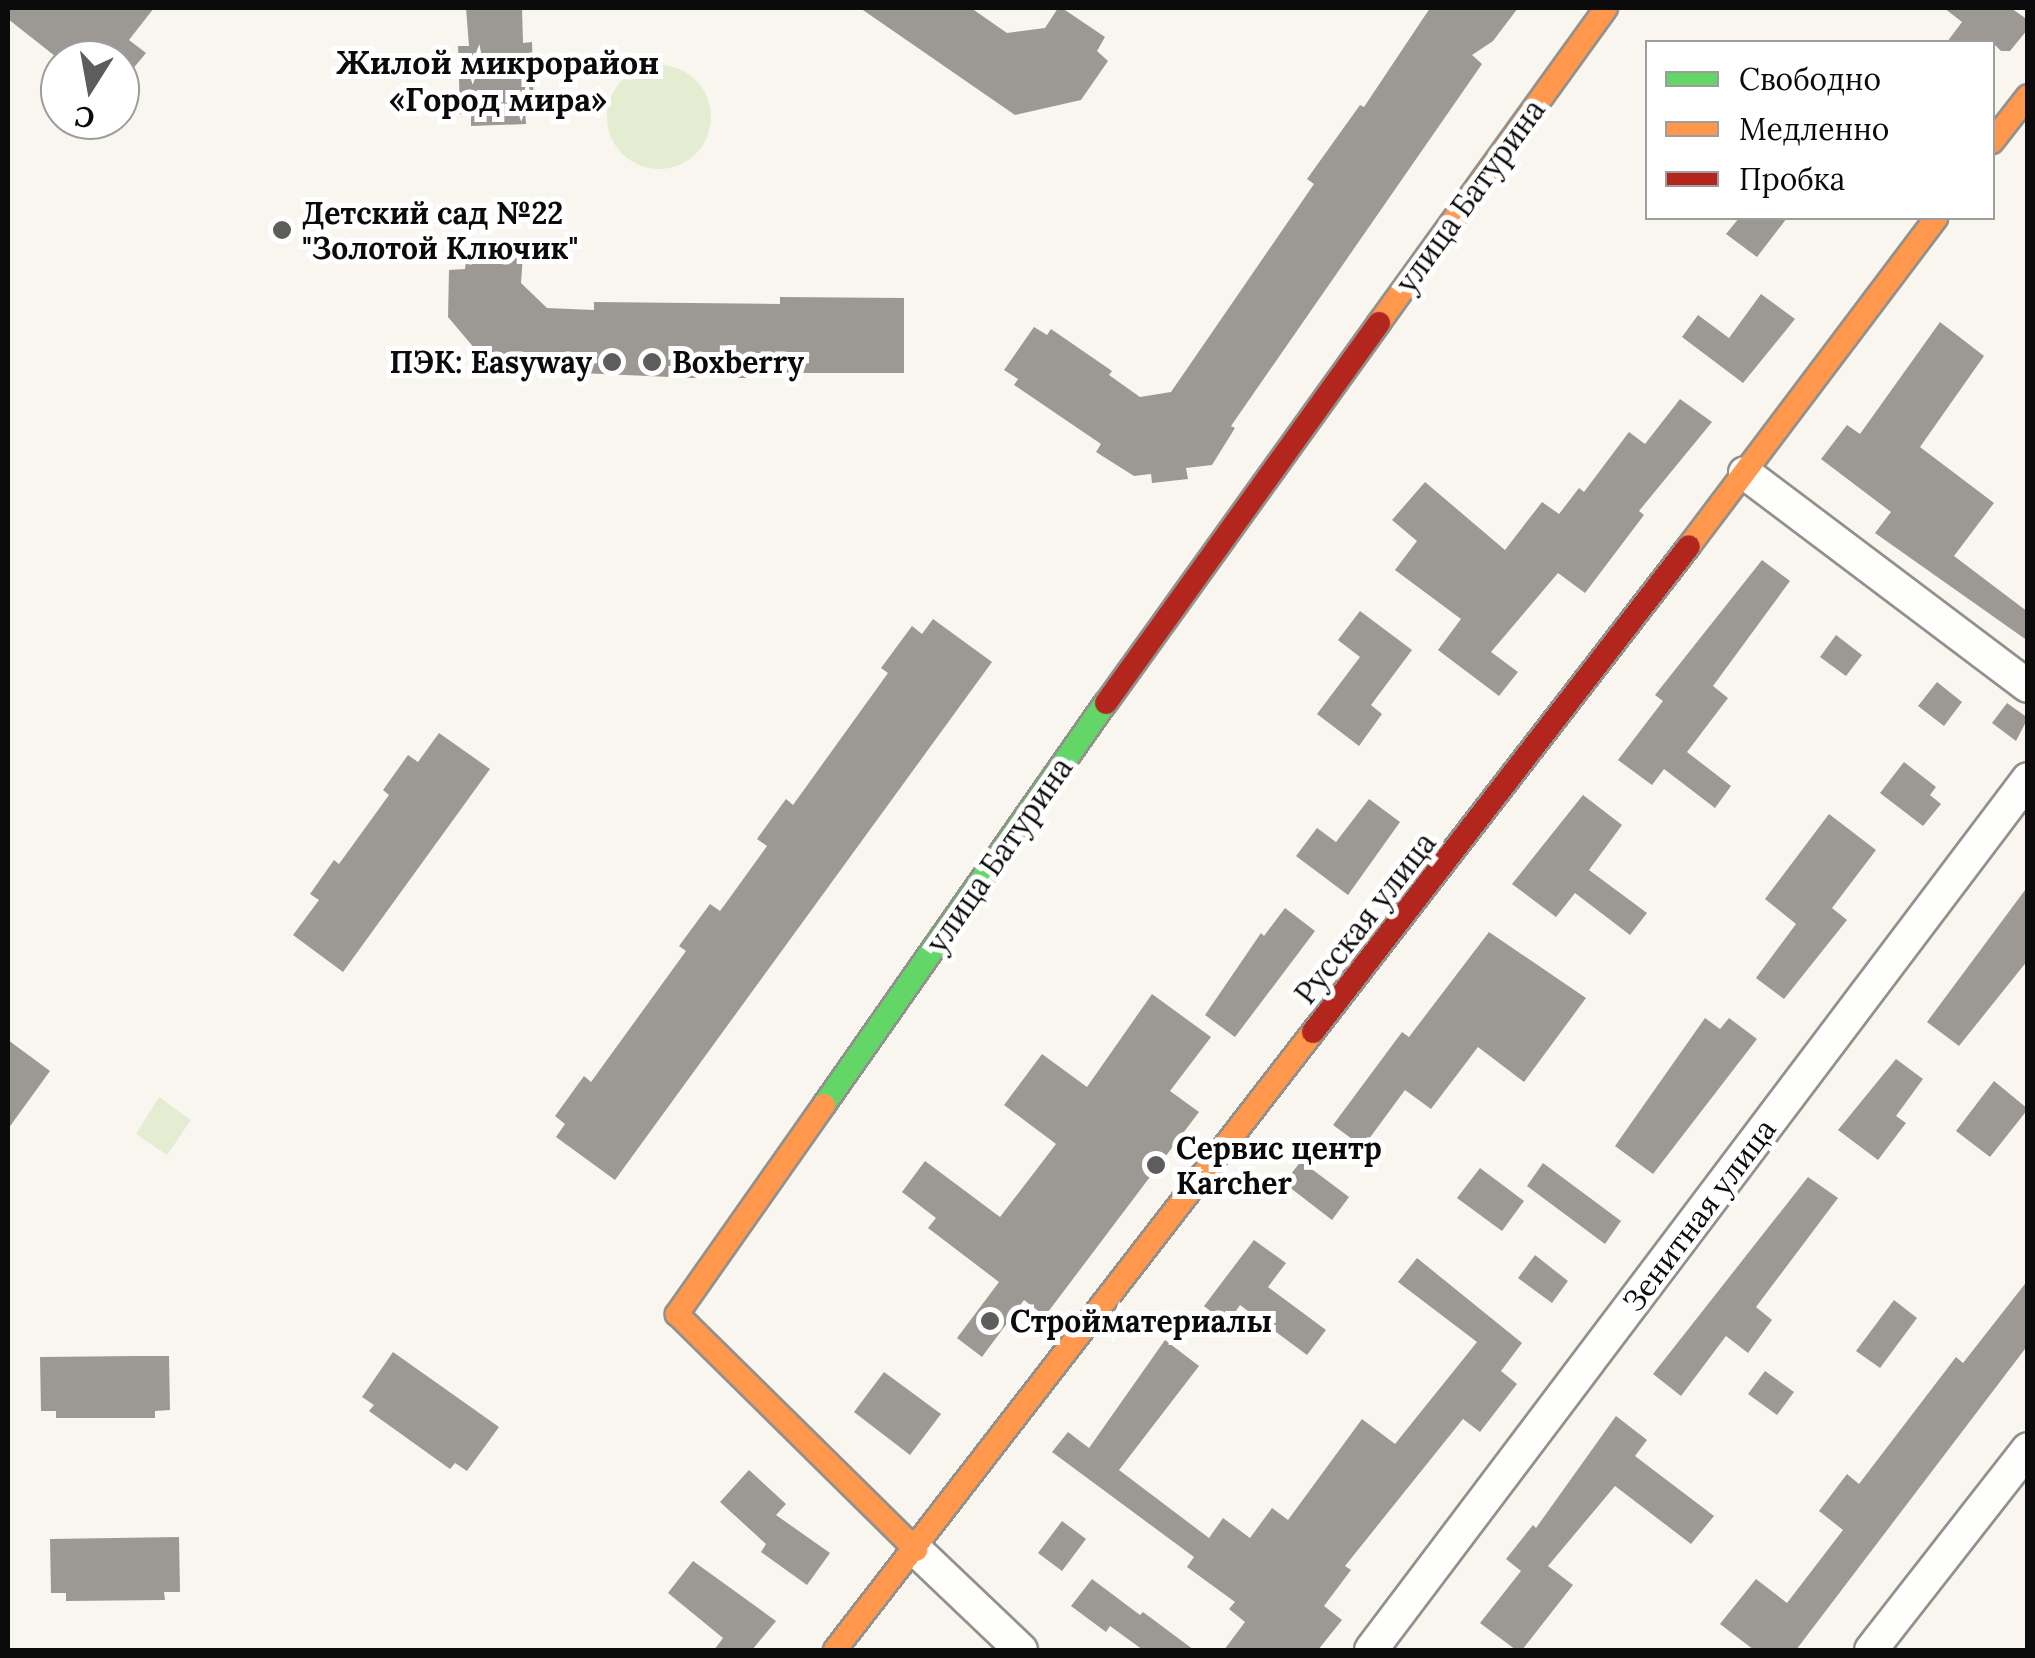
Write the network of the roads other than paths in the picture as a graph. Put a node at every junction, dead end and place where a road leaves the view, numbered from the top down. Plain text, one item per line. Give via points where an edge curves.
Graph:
1 (1606, 8) edge
2 (2028, 96) edge
3 (1995, 138) edge
4 (1935, 220) edge
5 (1745, 473) junction
6 (2028, 686) edge
7 (2028, 779) edge
8 (2028, 1449) edge
9 (916, 1550) junction
10 (835, 1650) edge
11 (1021, 1650) edge
12 (1371, 1650) edge
13 (1871, 1650) edge

1 - 9 street, улица Батурина via 676,1314
2 - 3 street
4 - 5 street, Русская улица
5 - 6 street
5 - 9 street, Русская улица
7 - 12 street, Зенитная улица
8 - 13 street
9 - 10 street, Русская улица
9 - 11 street, улица Батурина

